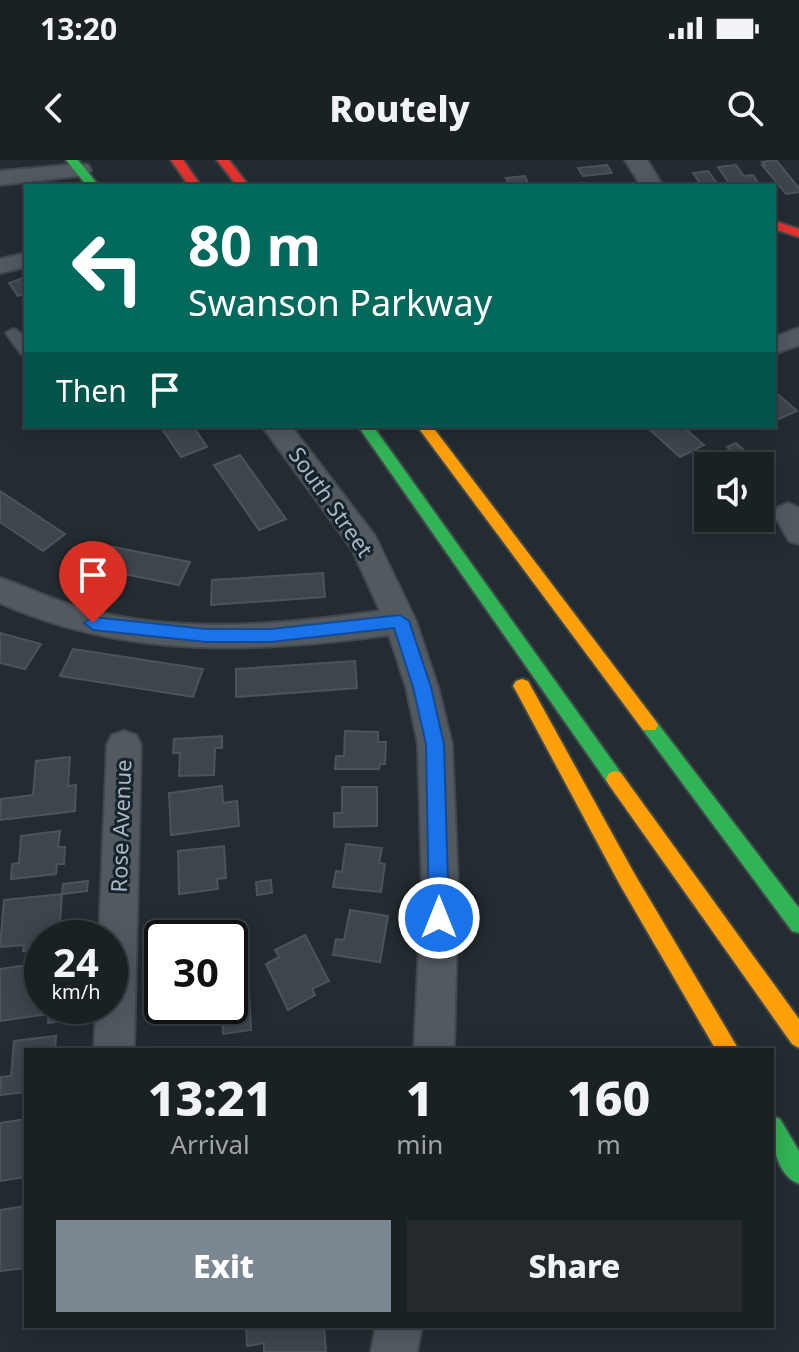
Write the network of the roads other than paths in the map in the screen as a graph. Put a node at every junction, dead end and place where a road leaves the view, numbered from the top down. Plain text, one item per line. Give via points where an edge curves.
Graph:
1 (177, 160) edge
2 (223, 160) edge
3 (636, 160) edge
4 (81, 172) edge
5 (0, 178) edge
6 (194, 184) edge
7 (241, 184) edge
8 (651, 184) edge
9 (799, 211) edge
10 (776, 216) edge
11 (776, 226) edge
12 (799, 233) edge
13 (24, 260) edge
14 (0, 266) edge
15 (13, 333) dead end
16 (799, 336) edge
17 (776, 345) edge
18 (24, 348) edge
19 (278, 428) edge
20 (366, 428) edge
21 (426, 428) edge
22 (457, 555) junction
23 (0, 590) edge
24 (400, 621) junction
25 (124, 745) dead end
26 (799, 924) edge
27 (799, 1037) edge
28 (114, 1048) edge
29 (434, 1048) edge
30 (727, 1048) edge
31 (774, 1130) edge
32 (799, 1173) edge
33 (399, 1328) edge
34 (394, 1352) edge

1 - 6 main road
2 - 7 main road
3 - 8 street
4 - 5 street
9 - 10 main road
11 - 12 main road
13 - 14 street
15 - 18 lane
16 - 17 street
19 - 24 street, South Street via 365,544
20 - 22 main road
21 - 26 main road
22 - 27 main road
22 - 30 main road via 553,746
23 - 24 street via 93,623 206,636 271,636
24 - 29 street, South Street via 435,744 440,886
25 - 28 street, Rose Avenue
31 - 32 main road
33 - 34 street

